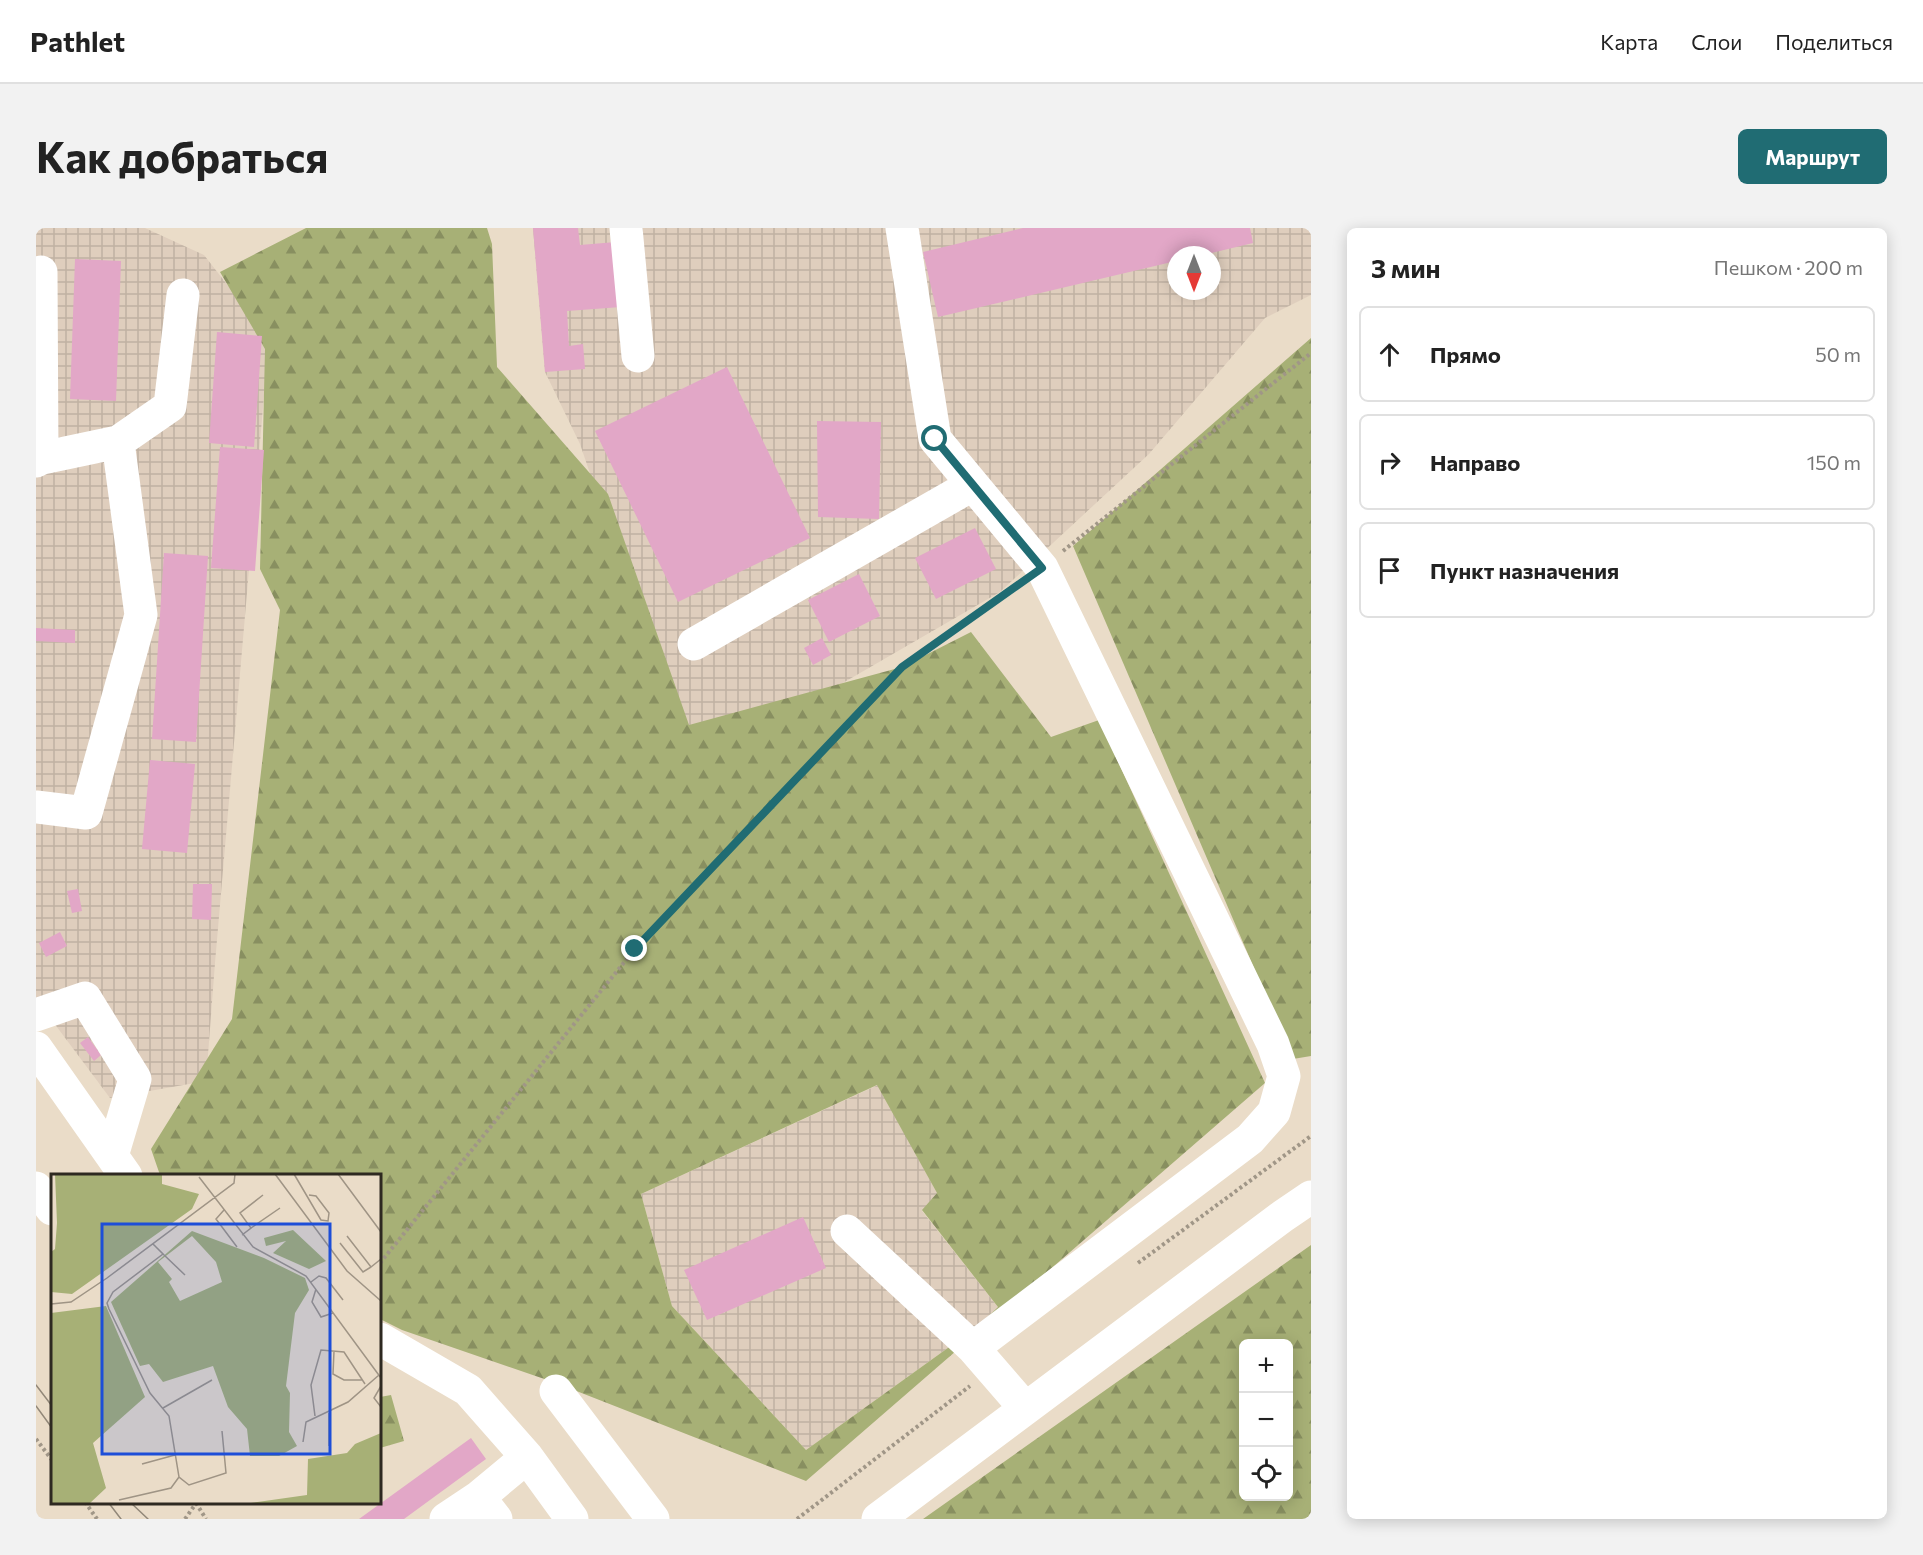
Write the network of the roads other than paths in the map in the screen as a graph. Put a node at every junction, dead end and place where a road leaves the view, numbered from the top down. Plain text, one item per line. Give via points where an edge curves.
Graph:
1 (626, 228) edge
2 (902, 228) edge
3 (41, 272) dead end
4 (183, 295) dead end
5 (638, 356) dead end
6 (118, 442) junction
7 (39, 459) edge
8 (972, 485) junction
9 (694, 644) dead end
10 (36, 807) edge
11 (36, 1015) edge
12 (36, 1048) edge
13 (119, 1166) edge
14 (36, 1188) edge
15 (1311, 1197) edge
16 (51, 1208) edge
17 (847, 1232) dead end
18 (381, 1340) edge
19 (973, 1348) junction
20 (555, 1391) dead end
21 (1025, 1408) junction
22 (527, 1457) junction
23 (488, 1508) edge
24 (446, 1519) edge
25 (572, 1519) edge
26 (653, 1519) edge
27 (878, 1519) edge

1 - 5 lane
2 - 8 lane via 935,439
3 - 7 lane
4 - 6 lane via 170,406
6 - 7 lane
6 - 10 lane via 141,615 86,813
8 - 9 lane
8 - 19 lane via 1042,568 1273,1044 1284,1076 1275,1112 1250,1139
11 - 13 lane via 85,998 135,1079
12 - 13 lane
14 - 16 lane
15 - 21 lane
17 - 19 lane
18 - 22 lane via 468,1390
19 - 21 lane
20 - 26 lane
21 - 27 lane
22 - 23 lane
22 - 25 lane
23 - 24 lane

